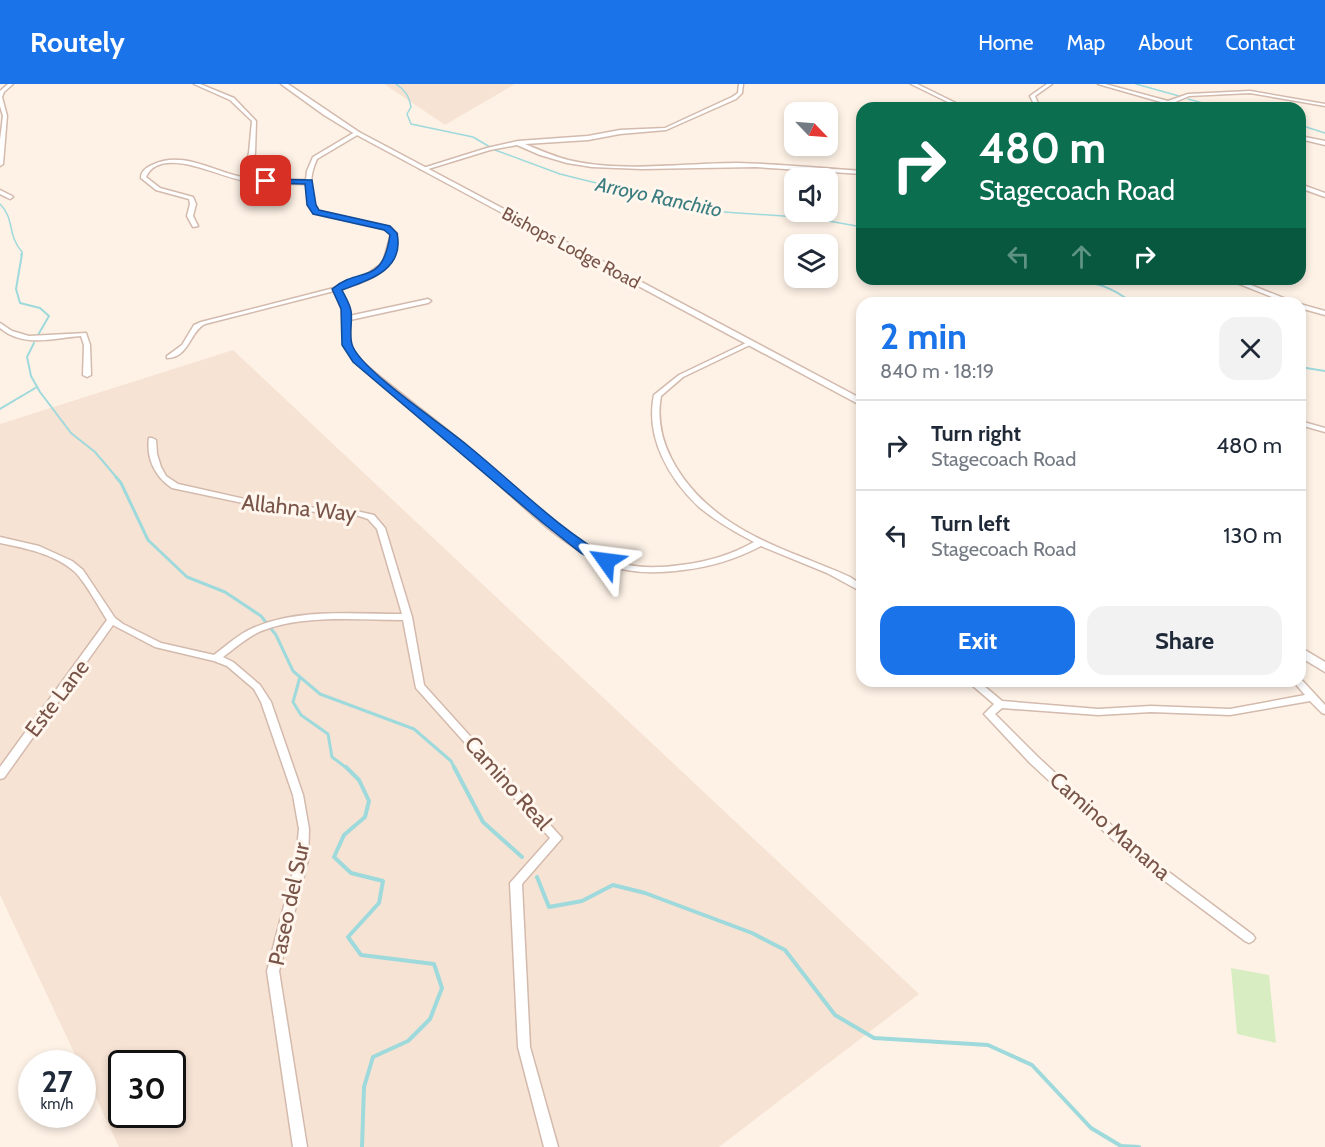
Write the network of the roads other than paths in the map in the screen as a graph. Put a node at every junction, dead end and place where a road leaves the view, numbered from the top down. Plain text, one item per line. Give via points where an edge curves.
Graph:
1 (11, 84) edge
2 (196, 84) edge
3 (284, 84) edge
4 (741, 84) edge
5 (913, 84) edge
6 (1050, 84) edge
7 (1100, 84) edge
8 (0, 97) edge
9 (951, 102) edge
10 (1035, 102) edge
11 (1163, 102) edge
12 (1170, 102) edge
13 (1325, 105) edge
14 (357, 133) junction
15 (2, 138) edge
16 (1306, 138) edge
17 (518, 143) junction
18 (1325, 143) edge
19 (0, 165) edge
20 (423, 169) junction
21 (856, 173) edge
22 (244, 179) junction
23 (309, 182) junction
24 (1306, 188) edge
25 (0, 192) edge
26 (1325, 195) edge
27 (10, 196) dead end
28 (195, 226) dead end
29 (1246, 285) edge
30 (336, 289) junction
31 (1277, 297) edge
32 (428, 301) dead end
33 (1306, 308) edge
34 (1325, 313) edge
35 (346, 319) junction
36 (0, 325) edge
37 (750, 343) junction
38 (169, 357) dead end
39 (87, 375) dead end
40 (856, 400) edge
41 (1306, 425) edge
42 (1325, 430) edge
43 (152, 440) dead end
44 (0, 540) edge
45 (759, 543) junction
46 (856, 586) edge
47 (407, 617) junction
48 (112, 620) junction
49 (1306, 655) edge
50 (216, 658) junction
51 (1325, 668) edge
52 (979, 687) edge
53 (1303, 687) edge
54 (1312, 697) junction
55 (1000, 704) junction
56 (1325, 711) edge
57 (0, 775) edge
58 (1249, 938) dead end
59 (300, 1147) edge
60 (551, 1147) edge

1 - 8 street
2 - 22 street via 232,99 254,121 252,153
3 - 14 street, Bishops Lodge Road
4 - 17 street via 740,93 734,98 666,129
5 - 9 street
6 - 10 street via 1032,96
7 - 11 street
8 - 15 street via 5,116
12 - 13 street via 1188,95 1250,92
14 - 20 street, Bishops Lodge Road
14 - 23 street via 315,158
15 - 19 street
16 - 18 street
17 - 20 street
17 - 21 street via 540,155 569,163 653,168 776,165
20 - 37 street, Bishops Lodge Road
22 - 23 street
22 - 28 street via 176,160 145,171 144,179 156,187 191,198 194,204 190,216
23 - 30 street via 311,205 316,212 387,228 394,234 387,264 376,274
24 - 26 street
25 - 27 street
29 - 31 street
30 - 35 street via 345,306
30 - 38 street via 203,323 196,326 185,346
32 - 35 street
33 - 34 street
35 - 45 street via 347,345 358,362 548,521 599,558 630,568 668,570 716,563
36 - 39 street via 17,337 33,340 84,334
37 - 40 street, Bishops Lodge Road
37 - 45 street via 672,382 658,395 654,420 669,463 690,494 711,513
41 - 42 street
43 - 47 street, Allahna Way via 158,469 176,486 258,505 352,512 374,519 381,528
44 - 48 street, Paseo del Sur via 45,551 76,567
45 - 46 street
47 - 50 street via 276,624 256,630
47 - 60 street, Camino Real via 419,686 557,838 516,883 524,1047
48 - 50 street, Paseo del Sur via 158,645
48 - 57 street, Este Lane
49 - 51 street
50 - 59 street, Paseo del Sur via 243,673 262,694 303,820 302,860 273,971
52 - 55 street
53 - 54 street
54 - 55 street via 1230,712 1098,712
54 - 56 street
55 - 58 street, Camino Manana via 989,714 1034,760 1130,849

